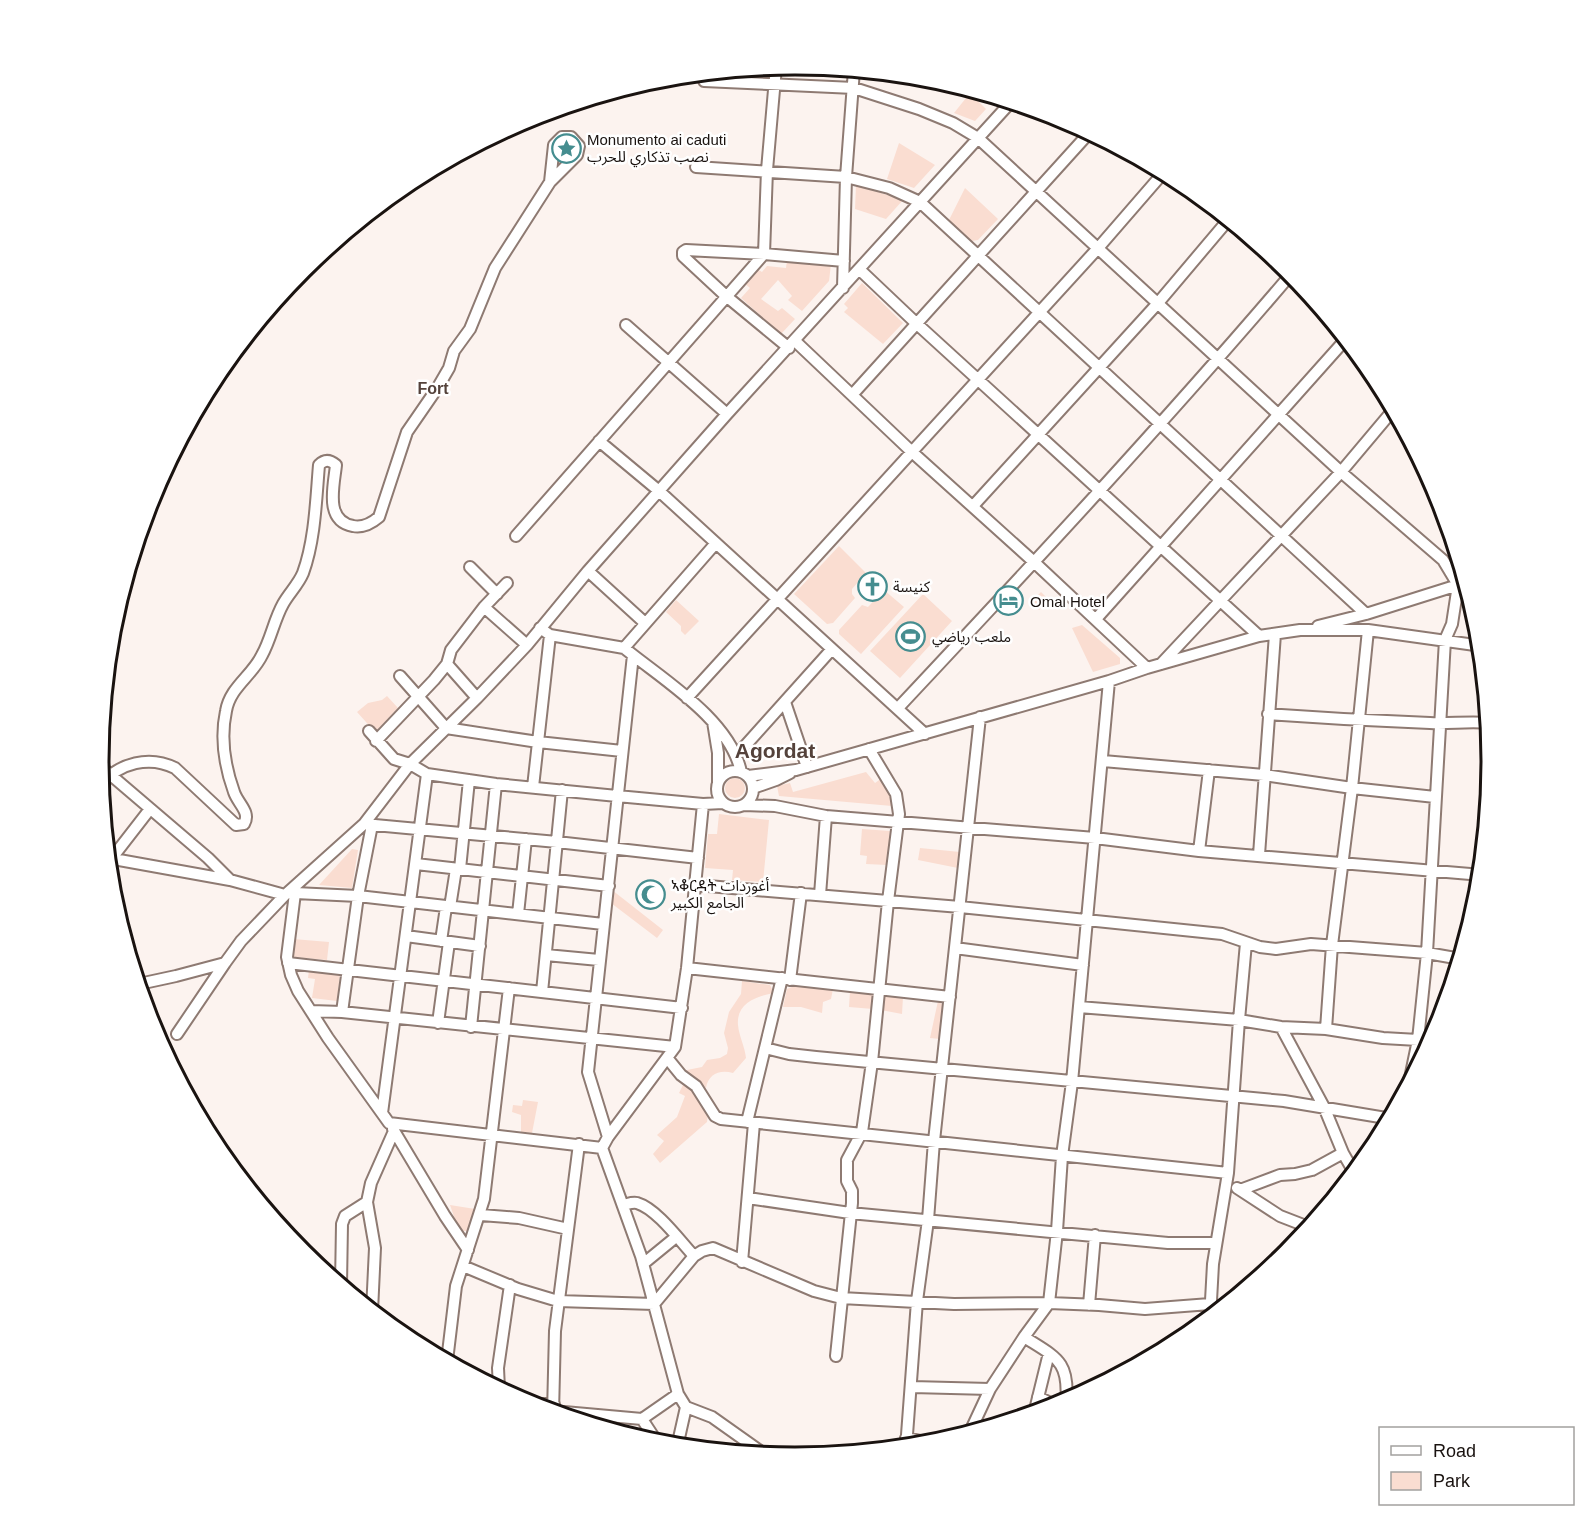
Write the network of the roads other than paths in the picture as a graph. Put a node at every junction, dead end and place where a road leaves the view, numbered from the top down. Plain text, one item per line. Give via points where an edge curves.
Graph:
1 (776, 75) edge
2 (854, 77) edge
3 (706, 81) edge
4 (775, 84) junction
5 (854, 88) junction
6 (1006, 108) edge
7 (978, 138) junction
8 (1084, 139) edge
9 (696, 167) dead end
10 (767, 170) junction
11 (846, 177) junction
12 (1158, 179) edge
13 (550, 182) dead end
14 (1038, 191) junction
15 (920, 202) junction
16 (1224, 225) edge
17 (1099, 247) junction
18 (764, 254) junction
19 (977, 256) junction
20 (844, 261) junction
21 (860, 270) junction
22 (1286, 281) edge
23 (843, 288) junction
24 (726, 296) junction
25 (1158, 303) junction
26 (1039, 313) junction
27 (917, 324) junction
28 (626, 326) dead end
29 (792, 344) junction
30 (1341, 344) edge
31 (1219, 359) junction
32 (668, 363) junction
33 (1098, 368) junction
34 (978, 380) junction
35 (852, 394) junction
36 (727, 414) junction
37 (1389, 415) edge
38 (1280, 416) junction
39 (1159, 424) junction
40 (1038, 435) junction
41 (599, 441) junction
42 (912, 452) junction
43 (1341, 472) junction
44 (1220, 481) junction
45 (659, 491) junction
46 (1099, 491) junction
47 (973, 506) junction
48 (516, 536) dead end
49 (1281, 537) junction
50 (716, 543) junction
51 (1160, 547) junction
52 (1034, 562) junction
53 (470, 567) dead end
54 (588, 572) junction
55 (1456, 576) edge
56 (507, 583) dead end
57 (1459, 583) edge
58 (1460, 589) edge
59 (497, 594) junction
60 (777, 599) junction
61 (1220, 602) junction
62 (484, 607) junction
63 (1366, 614) junction
64 (1096, 619) junction
65 (645, 623) junction
66 (540, 628) junction
67 (1300, 630) junction
68 (1368, 630) junction
69 (1275, 634) junction
70 (550, 635) junction
71 (1258, 636) junction
72 (1445, 640) junction
73 (1472, 644) edge
74 (526, 645) junction
75 (624, 648) junction
76 (832, 649) junction
77 (633, 655) junction
78 (447, 664) junction
79 (1161, 664) junction
80 (1147, 668) junction
81 (400, 676) dead end
82 (1109, 681) junction
83 (418, 697) junction
84 (477, 698) junction
85 (687, 698) junction
86 (785, 702) junction
87 (898, 708) junction
88 (1268, 714) junction
89 (980, 717) junction
90 (1358, 721) junction
91 (713, 722) junction
92 (1481, 722) edge
93 (1440, 724) junction
94 (446, 728) junction
95 (369, 731) dead end
96 (925, 734) junction
97 (376, 741) junction
98 (538, 742) junction
99 (870, 749) junction
100 (622, 751) junction
101 (736, 756) junction
102 (1103, 761) junction
103 (410, 764) junction
104 (802, 768) junction
105 (1209, 770) junction
106 (110, 774) joint
107 (427, 774) junction
108 (744, 774) junction
109 (1264, 774) junction
110 (469, 780) junction
111 (718, 782) junction
112 (496, 784) junction
113 (532, 787) junction
114 (1352, 788) junction
115 (562, 790) junction
116 (753, 790) junction
117 (617, 796) junction
118 (1435, 797) junction
119 (723, 803) junction
120 (703, 804) junction
121 (744, 805) junction
122 (775, 806) junction
123 (150, 809) junction
124 (826, 816) junction
125 (897, 823) junction
126 (368, 824) junction
127 (969, 828) junction
128 (421, 829) junction
129 (464, 833) junction
130 (491, 836) junction
131 (1095, 838) junction
132 (526, 839) junction
133 (557, 842) junction
134 (611, 848) junction
135 (1199, 851) junction
136 (115, 852) edge
137 (1259, 855) junction
138 (698, 858) junction
139 (116, 859) edge
140 (416, 864) junction
141 (1342, 864) junction
142 (458, 869) junction
143 (1431, 871) junction
144 (488, 872) junction
145 (1473, 874) edge
146 (522, 875) junction
147 (554, 879) junction
148 (230, 880) junction
149 (696, 885) junction
150 (609, 886) junction
151 (291, 892) junction
152 (801, 893) junction
153 (820, 895) junction
154 (358, 896) junction
155 (888, 901) junction
156 (411, 903) junction
157 (448, 907) junction
158 (960, 907) junction
159 (483, 910) junction
160 (518, 914) junction
161 (550, 918) junction
162 (1088, 920) junction
163 (603, 924) junction
164 (406, 936) junction
165 (445, 941) junction
166 (1246, 943) junction
167 (1332, 945) junction
168 (480, 946) junction
169 (955, 948) junction
170 (1427, 953) junction
171 (546, 955) junction
172 (1453, 958) edge
173 (599, 960) junction
174 (225, 963) junction
175 (288, 963) junction
176 (1083, 965) junction
177 (687, 968) junction
178 (348, 970) junction
179 (400, 976) junction
180 (786, 979) junction
181 (444, 981) junction
182 (146, 982) edge
183 (476, 984) junction
184 (509, 988) junction
185 (879, 988) junction
186 (542, 992) junction
187 (950, 997) junction
188 (595, 998) junction
189 (1079, 1006) junction
190 (682, 1008) junction
191 (311, 1011) junction
192 (342, 1012) junction
193 (395, 1018) junction
194 (1239, 1020) junction
195 (438, 1023) junction
196 (471, 1027) junction
197 (1281, 1027) junction
198 (1326, 1029) junction
199 (505, 1030) junction
200 (177, 1034) dead end
201 (1424, 1037) edge
202 (590, 1038) junction
203 (1418, 1040) junction
204 (675, 1047) junction
205 (765, 1048) junction
206 (668, 1059) junction
207 (872, 1062) junction
208 (1414, 1062) edge
209 (942, 1069) junction
210 (1072, 1082) junction
211 (1234, 1096) junction
212 (1324, 1107) junction
213 (382, 1113) junction
214 (1383, 1117) edge
215 (751, 1122) junction
216 (392, 1127) junction
217 (862, 1132) junction
218 (493, 1134) junction
219 (608, 1137) junction
220 (934, 1141) junction
221 (579, 1144) junction
222 (602, 1148) junction
223 (1342, 1153) junction
224 (1062, 1156) junction
225 (1350, 1166) edge
226 (1228, 1178) junction
227 (1240, 1190) junction
228 (748, 1198) junction
229 (367, 1202) junction
230 (623, 1205) junction
231 (850, 1213) junction
232 (481, 1215) junction
233 (928, 1220) junction
234 (1302, 1225) edge
235 (568, 1229) junction
236 (1057, 1231) junction
237 (1095, 1235) junction
238 (676, 1237) junction
239 (1216, 1243) junction
240 (468, 1250) junction
241 (694, 1256) junction
242 (742, 1262) junction
243 (643, 1264) junction
244 (463, 1266) junction
245 (341, 1276) edge
246 (510, 1285) junction
247 (841, 1298) junction
248 (558, 1301) junction
249 (917, 1301) junction
250 (372, 1302) edge
251 (1049, 1303) junction
252 (654, 1304) junction
253 (1210, 1304) junction
254 (1089, 1305) junction
255 (1210, 1309) edge
256 (1024, 1337) junction
257 (448, 1353) edge
258 (1049, 1353) junction
259 (836, 1356) dead end
260 (499, 1380) edge
261 (912, 1387) junction
262 (990, 1389) junction
263 (1067, 1392) edge
264 (678, 1394) junction
265 (1038, 1397) junction
266 (1046, 1401) edge
267 (554, 1404) edge
268 (1036, 1405) edge
269 (686, 1407) junction
270 (573, 1411) edge
271 (642, 1419) junction
272 (973, 1425) edge
273 (651, 1432) edge
274 (679, 1438) edge
275 (906, 1439) edge
276 (754, 1447) edge

1 - 4 street
2 - 5 street
3 - 4 street
4 - 5 street
4 - 10 street
5 - 7 street via 919,108
5 - 11 street
6 - 7 street
7 - 14 street
7 - 15 street
8 - 14 street
9 - 10 street
10 - 11 street
10 - 18 street
11 - 15 street via 889,188
11 - 20 street
12 - 17 street
13 - 106 street via 495,268 470,329 407,432 379,517 372,524 354,527 339,519 332,486 336,465 328,460 319,465 303,573 283,603 260,659 230,696 226,709 224,753 234,793 246,811 244,824 236,825 168,765 149,761
14 - 17 street
14 - 19 street
15 - 19 street
15 - 21 street
16 - 25 street
17 - 25 street
17 - 26 street
18 - 20 street
18 - 24 street
18 - 24 street via 683,252
19 - 26 street
19 - 27 street
20 - 23 street
21 - 23 street
21 - 27 street
22 - 31 street
23 - 29 street
24 - 29 street
24 - 32 street
25 - 31 street
25 - 33 street
26 - 33 street
26 - 34 street
27 - 34 street
27 - 35 street
28 - 32 street
29 - 35 street
29 - 36 street
30 - 38 street
31 - 38 street
31 - 39 street
32 - 36 street
32 - 41 street
33 - 39 street
33 - 40 street
34 - 40 street
34 - 42 street
35 - 42 street
36 - 45 street
37 - 43 street
38 - 43 street
38 - 44 street
39 - 44 street
39 - 46 street
40 - 46 street
40 - 47 street
41 - 45 street
41 - 48 street
42 - 47 street
42 - 60 street
43 - 49 street
43 - 55 street
44 - 49 street
44 - 51 street
45 - 50 street
45 - 54 street
46 - 51 street
46 - 52 street
47 - 52 street
49 - 61 street
49 - 63 street
50 - 60 street
50 - 65 street
51 - 61 street
51 - 64 street
52 - 64 street
52 - 87 street
53 - 59 street
54 - 65 street
54 - 66 street
56 - 59 street
57 - 63 street
58 - 72 street
59 - 62 street
60 - 76 street
60 - 85 street
61 - 71 street
61 - 79 street
62 - 74 street
62 - 78 street via 451,650
63 - 67 street
64 - 80 street
65 - 75 street
66 - 70 street
66 - 74 street
67 - 68 street
67 - 69 street
68 - 72 street
68 - 90 street
69 - 71 street
69 - 88 street
70 - 75 street
70 - 98 street
71 - 79 street
72 - 73 street
72 - 93 street
74 - 84 street
75 - 77 street
76 - 86 street
76 - 87 street
77 - 85 street
77 - 100 street
78 - 83 street
78 - 84 street
79 - 80 street
80 - 82 street
81 - 83 street
82 - 89 street
82 - 102 street
83 - 94 street
83 - 97 street
84 - 94 street
85 - 91 street
86 - 101 street
86 - 104 street
87 - 96 street
88 - 90 street
88 - 109 street
89 - 96 street
89 - 127 street
90 - 93 street
90 - 114 street
91 - 101 street
91 - 111 street
92 - 93 street
93 - 118 street
94 - 98 street
94 - 103 street
95 - 97 street
96 - 99 street
97 - 103 street via 394,759
98 - 100 street
98 - 113 street
99 - 104 street
99 - 125 street via 896,794
100 - 117 street
101 - 108 street
102 - 105 street
102 - 131 street
103 - 107 street
103 - 126 street
104 - 108 street
104 - 116 street
105 - 109 street
105 - 135 street
106 - 123 street
107 - 110 street
107 - 128 street
108 - 111 street via 732,771
108 - 116 street
109 - 114 street
109 - 137 street
110 - 112 street
110 - 129 street
111 - 119 street via 717,793
112 - 113 street
112 - 130 street
113 - 115 street
114 - 118 street
114 - 141 street
115 - 117 street
115 - 133 street
116 - 121 street
116 - 122 street
117 - 120 street
117 - 134 street
118 - 143 street
119 - 120 street
119 - 121 street via 733,807
120 - 138 street
121 - 122 street
122 - 124 street
123 - 136 street
123 - 148 street
124 - 125 street
124 - 153 street
125 - 127 street
125 - 155 street
126 - 128 street
126 - 151 street
126 - 154 street
127 - 131 street
127 - 158 street
128 - 129 street
128 - 140 street
129 - 130 street
129 - 142 street
130 - 132 street
130 - 144 street
131 - 135 street
131 - 162 street
132 - 133 street
132 - 146 street
133 - 134 street
133 - 147 street
134 - 138 street
134 - 150 street
135 - 137 street
137 - 141 street
138 - 149 street
139 - 148 street
140 - 142 street
140 - 156 street
141 - 143 street
141 - 167 street
142 - 144 street
142 - 157 street
143 - 145 street
143 - 170 street
144 - 146 street
144 - 159 street
146 - 147 street
146 - 160 street
147 - 150 street
147 - 161 street
148 - 151 street
149 - 152 street
149 - 177 street
150 - 163 street
151 - 154 street
151 - 174 street
151 - 175 street
152 - 153 street
152 - 180 street
153 - 155 street
154 - 156 street
154 - 178 street
155 - 158 street
155 - 185 street
156 - 157 street
156 - 164 street
157 - 159 street
157 - 165 street
158 - 162 street
158 - 169 street
159 - 160 street
159 - 168 street
160 - 161 street
161 - 163 street
161 - 171 street
162 - 166 street via 1222,934
162 - 176 street
163 - 173 street
164 - 165 street
164 - 179 street
165 - 168 street
165 - 181 street
166 - 167 street via 1281,950 1311,944
166 - 194 street
167 - 170 street
167 - 198 street
168 - 183 street
169 - 176 street
169 - 187 street
170 - 172 street
170 - 203 street
171 - 173 street
171 - 186 street
173 - 188 street
174 - 182 street
174 - 200 street
175 - 178 street
175 - 191 street via 298,991
176 - 189 street
177 - 180 street
177 - 190 street
178 - 179 street
178 - 192 street
179 - 181 street
179 - 193 street
180 - 185 street
180 - 205 street
181 - 183 street
181 - 195 street
183 - 184 street
183 - 196 street
184 - 186 street
184 - 199 street
185 - 187 street
185 - 207 street
186 - 188 street
187 - 209 street
188 - 190 street
188 - 202 street
189 - 194 street
189 - 210 street
190 - 204 street
191 - 192 street
191 - 213 street
192 - 193 street
193 - 195 street
193 - 213 street
194 - 197 street
194 - 211 street
195 - 196 street
196 - 199 street
197 - 198 street
197 - 212 street
198 - 203 street
199 - 202 street
199 - 218 street
201 - 203 street
202 - 204 street
202 - 219 street via 588,1072
203 - 208 street
204 - 206 street
205 - 207 street
205 - 215 street
206 - 215 street via 696,1086 715,1116
206 - 219 street
207 - 209 street
207 - 217 street
209 - 210 street
209 - 220 street
210 - 211 street
210 - 224 street
211 - 212 street
211 - 226 street
212 - 214 street
212 - 223 street
213 - 216 street
215 - 217 street
215 - 228 street
216 - 218 street
216 - 229 street
216 - 240 street
217 - 220 street
217 - 231 street via 847,1161 847,1181 852,1191
218 - 221 street
218 - 232 street
219 - 222 street
220 - 224 street
220 - 233 street
221 - 222 street
221 - 235 street
222 - 230 street
223 - 225 street
223 - 227 street via 1312,1170 1280,1175
224 - 226 street
224 - 236 street
226 - 227 street
226 - 239 street
227 - 234 street via 1280,1216
228 - 231 street
228 - 242 street
229 - 245 street via 345,1216 342,1224
229 - 250 street via 375,1248
230 - 238 street via 640,1204
230 - 243 street
231 - 233 street
231 - 247 street
232 - 235 street via 519,1218
232 - 240 street
233 - 236 street
233 - 249 street
235 - 248 street
236 - 237 street
236 - 251 street
237 - 239 street via 1168,1243
237 - 254 street
238 - 241 street
238 - 243 street
239 - 253 street
240 - 244 street
241 - 242 street via 713,1248
241 - 252 street
242 - 247 street via 814,1292
243 - 252 street
244 - 246 street
244 - 257 street via 456,1286
246 - 248 street
246 - 260 street
247 - 249 street
247 - 259 street
248 - 252 street
248 - 267 street
249 - 251 street via 963,1305
249 - 261 street
251 - 254 street
251 - 256 street
252 - 264 street
253 - 254 street via 1145,1309
253 - 255 street
256 - 258 street
256 - 262 street
258 - 263 street via 1066,1374
258 - 265 street
261 - 262 street
261 - 275 street
262 - 272 street
264 - 269 street
264 - 271 street
265 - 266 street
265 - 268 street
269 - 274 street
269 - 276 street via 712,1417
270 - 271 street
271 - 273 street

